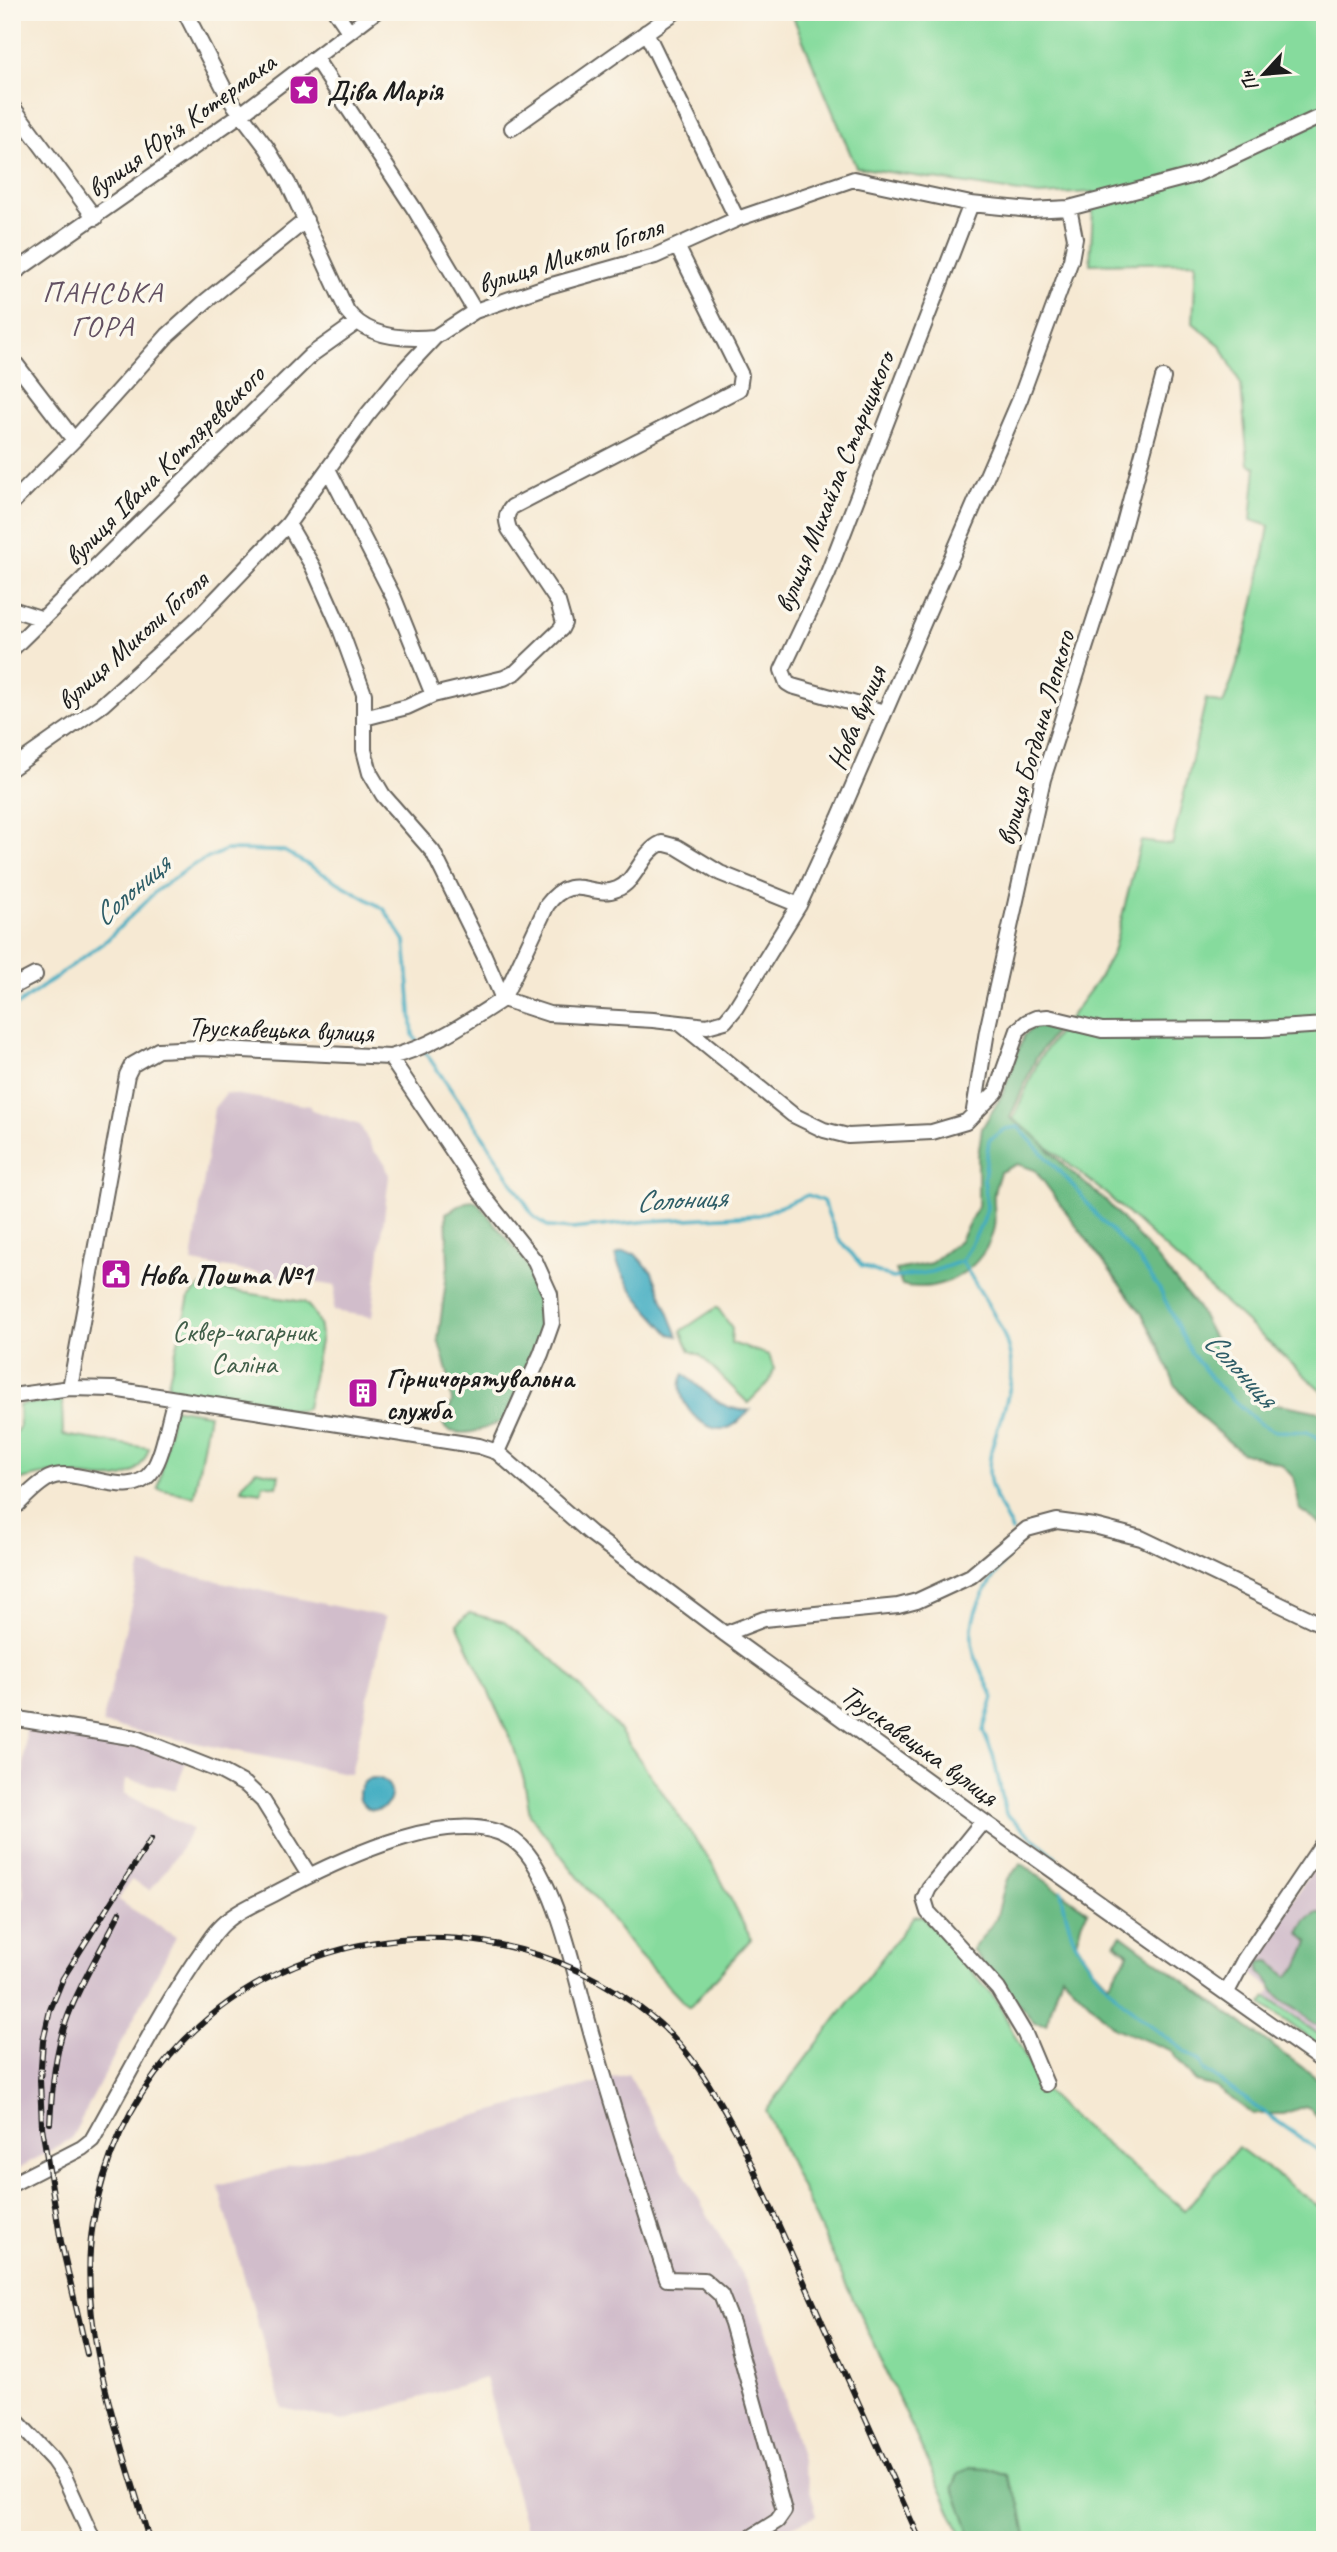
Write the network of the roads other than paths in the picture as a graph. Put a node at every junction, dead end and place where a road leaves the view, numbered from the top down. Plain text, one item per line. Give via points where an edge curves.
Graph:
1 (185, 12) edge
2 (336, 12) edge
3 (375, 12) edge
4 (675, 12) edge
5 (349, 31) junction
6 (646, 32) junction
7 (315, 58) junction
8 (12, 106) edge
9 (241, 114) junction
10 (1325, 117) edge
11 (512, 128) dead end
12 (971, 204) junction
13 (1069, 208) junction
14 (95, 218) junction
15 (737, 219) junction
16 (306, 220) junction
17 (677, 246) junction
18 (12, 274) edge
19 (475, 311) junction
20 (356, 323) junction
21 (435, 337) junction
22 (12, 359) edge
23 (1163, 378) dead end
24 (74, 440) junction
25 (328, 469) junction
26 (12, 503) edge
27 (288, 524) junction
28 (12, 609) edge
29 (43, 619) junction
30 (12, 649) edge
31 (433, 695) junction
32 (884, 712) junction
33 (364, 718) junction
34 (12, 768) edge
35 (799, 905) junction
36 (35, 975) dead end
37 (12, 988) edge
38 (503, 999) junction
39 (680, 1023) junction
40 (1325, 1025) edge
41 (390, 1057) junction
42 (973, 1116) junction
43 (70, 1388) junction
44 (12, 1396) edge
45 (175, 1399) junction
46 (498, 1452) junction
47 (12, 1510) edge
48 (1325, 1626) edge
49 (724, 1634) junction
50 (12, 1718) edge
51 (983, 1821) junction
52 (1325, 1840) edge
53 (309, 1875) junction
54 (1227, 1992) junction
55 (1325, 2063) edge
56 (1046, 2084) dead end
57 (12, 2184) edge
58 (12, 2416) edge
59 (93, 2540) edge
60 (747, 2540) edge

1 - 9 street
2 - 5 street
3 - 5 street, вулиця Юрія Котермака
4 - 6 street
5 - 7 street, вулиця Юрія Котермака
6 - 11 street
6 - 15 street
7 - 9 street, вулиця Юрія Котермака
7 - 19 street
8 - 14 street
9 - 14 street, вулиця Юрія Котермака
9 - 16 street via 274,160
10 - 13 street, вулиця Миколи Гоголя via 1195,175
12 - 13 street, вулиця Миколи Гоголя via 1031,210
12 - 15 street, вулиця Миколи Гоголя via 854,179
12 - 32 street, вулиця Михайла Старицького via 828,573 782,670 792,686
13 - 32 street, Нова вулиця via 1075,238 1070,260 1029,373
14 - 18 street, вулиця Юрія Котермака
15 - 17 street, вулиця Миколи Гоголя
16 - 20 street
16 - 24 street via 168,335
17 - 19 street, вулиця Миколи Гоголя
17 - 31 street via 741,375 739,389 512,507 507,513 509,529 558,602 564,623 516,672
19 - 21 street, вулиця Миколи Гоголя
20 - 21 street via 381,334
20 - 29 street, вулиця Івана Котляревського via 311,355
21 - 25 street, вулиця Миколи Гоголя via 367,415
22 - 24 street
23 - 42 street, вулиця Богдана Лепкого via 1118,546 1043,779 987,1031
24 - 26 street
25 - 27 street, вулиця Миколи Гоголя
25 - 31 street via 394,598
27 - 33 street via 338,623 364,694
27 - 34 street, вулиця Миколи Гоголя via 196,620 102,705
28 - 29 street
29 - 30 street, вулиця Івана Котляревського
31 - 33 street via 407,708
32 - 35 street, Нова вулиця
33 - 38 street via 370,773 383,795 433,852
35 - 38 street via 733,879 662,843 647,853 620,888 603,893 582,886 553,896
35 - 39 street, Нова вулиця via 725,1021 707,1026
36 - 37 street
38 - 39 street, Нова вулиця via 549,1014
38 - 41 street via 444,1036
39 - 42 street via 793,1115 824,1130 848,1136 932,1132 955,1127
40 - 42 street via 1102,1030 1036,1018 1018,1030 996,1092
41 - 43 street, Трускавецька вулиця via 200,1048 158,1050 132,1065
41 - 46 street, Трускавецька вулиця via 481,1193 535,1261 550,1294 552,1323
43 - 44 street, Трускавецька вулиця
43 - 45 street, Трускавецька вулиця
45 - 46 street, Трускавецька вулиця
45 - 47 street via 150,1474 125,1485 50,1477
46 - 49 street, Трускавецька вулиця via 590,1533
48 - 49 street via 1141,1538 1058,1521 1027,1529 971,1576 917,1601 764,1619
49 - 51 street, Трускавецька вулиця
50 - 53 street via 136,1738 222,1772 263,1801
51 - 54 street, Трускавецька вулиця
51 - 56 street via 929,1888 925,1899 928,1912 998,1989 1025,2034
52 - 54 street
53 - 57 street via 228,1919 181,1983 92,2140
53 - 60 street via 433,1829 465,1826 498,1831 526,1851 544,1879 561,1927 667,2279 704,2280 721,2295 732,2323 783,2511 777,2521
54 - 55 street, Трускавецька вулиця
58 - 59 street via 64,2476

